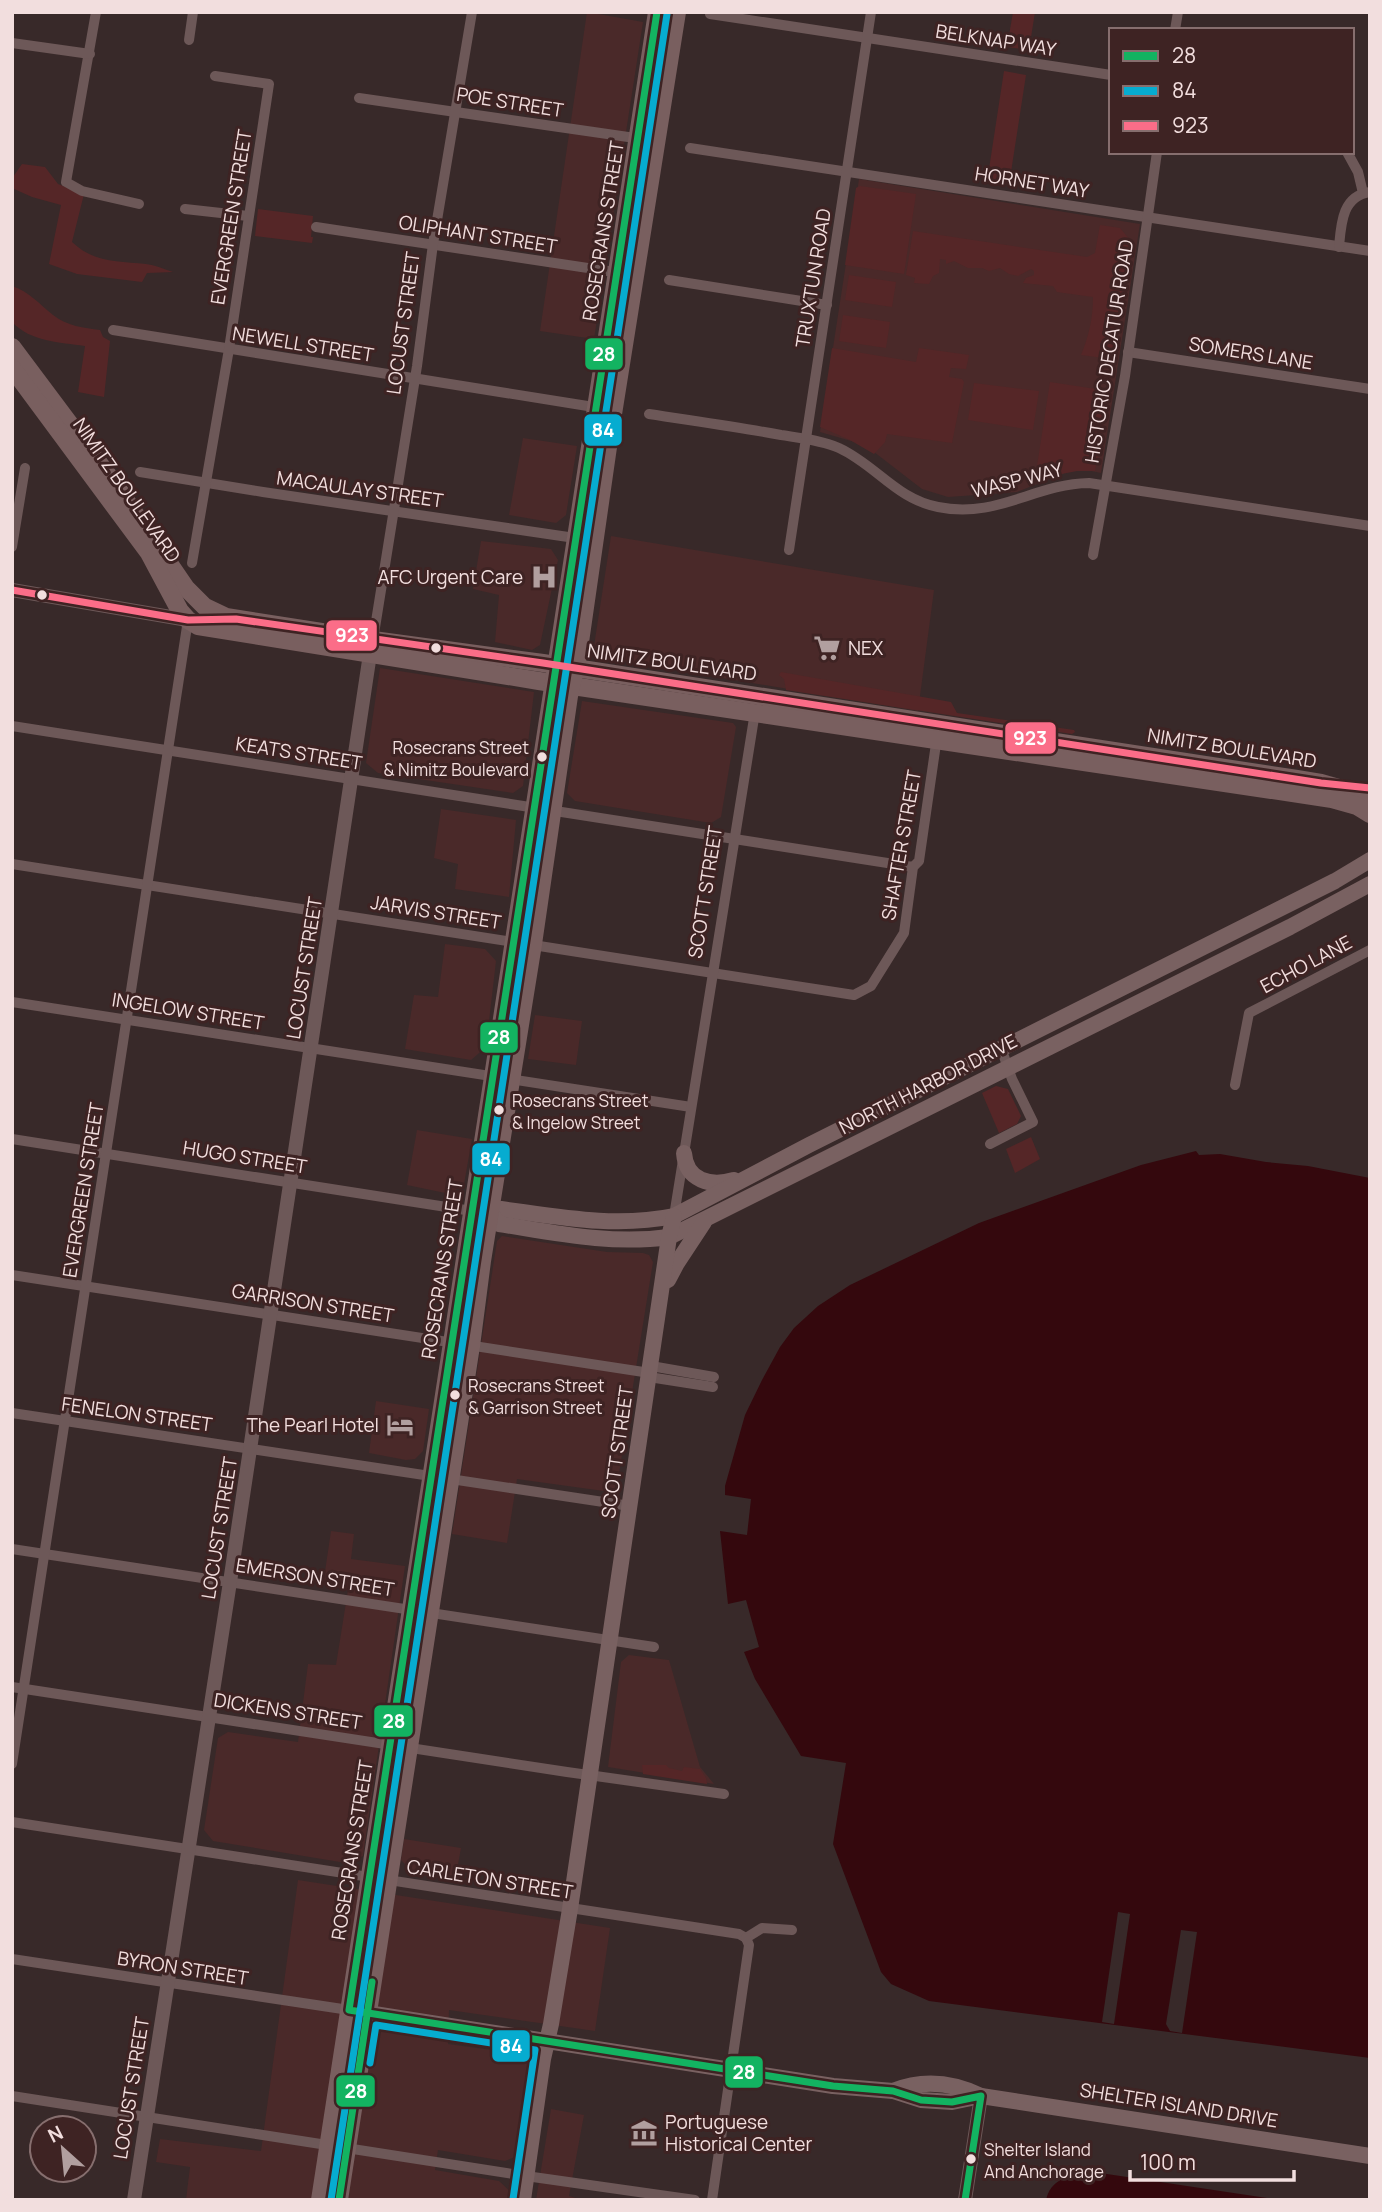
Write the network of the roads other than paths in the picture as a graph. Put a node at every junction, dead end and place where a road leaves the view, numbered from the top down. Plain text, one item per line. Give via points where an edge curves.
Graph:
1 (96, 12) edge
2 (193, 12) edge
3 (472, 12) edge
4 (657, 12) edge
5 (677, 12) edge
6 (871, 12) edge
7 (710, 14) dead end
8 (867, 38) junction
9 (189, 40) dead end
10 (12, 43) edge
11 (90, 54) junction
12 (1109, 75) edge
13 (215, 76) dead end
14 (359, 98) dead end
15 (456, 111) junction
16 (646, 140) junction
17 (690, 148) dead end
18 (1157, 154) edge
19 (1348, 154) edge
20 (848, 171) junction
21 (1366, 192) edge
22 (139, 204) dead end
23 (185, 209) dead end
24 (248, 216) junction
25 (1148, 217) junction
26 (316, 227) dead end
27 (433, 244) junction
28 (1339, 247) junction
29 (1370, 251) edge
30 (627, 274) junction
31 (669, 280) dead end
32 (827, 305) junction
33 (113, 330) dead end
34 (12, 347) edge
35 (229, 349) junction
36 (1128, 352) junction
37 (12, 368) edge
38 (414, 379) junction
39 (1370, 389) edge
40 (605, 409) junction
41 (649, 414) dead end
42 (807, 439) junction
43 (25, 468) dead end
44 (140, 472) dead end
45 (206, 482) junction
46 (1105, 485) junction
47 (393, 511) junction
48 (1370, 526) edge
49 (575, 538) junction
50 (12, 547) edge
51 (789, 550) dead end
52 (1093, 555) dead end
53 (192, 563) dead end
54 (12, 590) edge
55 (236, 619) junction
56 (188, 620) junction
57 (371, 647) junction
58 (554, 674) junction
59 (574, 677) junction
60 (755, 712) junction
61 (12, 726) edge
62 (938, 733) junction
63 (169, 751) junction
64 (350, 779) junction
65 (1321, 783) junction
66 (1370, 788) edge
67 (1370, 797) edge
68 (534, 808) junction
69 (553, 811) junction
70 (1370, 814) edge
71 (734, 838) junction
72 (1370, 860) edge
73 (12, 864) edge
74 (913, 867) junction
75 (1370, 884) edge
76 (148, 885) junction
77 (332, 913) junction
78 (513, 942) junction
79 (533, 944) junction
80 (1370, 950) edge
81 (713, 972) junction
82 (854, 995) joint
83 (12, 1002) edge
84 (128, 1019) junction
85 (312, 1047) junction
86 (1001, 1048) junction
87 (1007, 1068) junction
88 (493, 1075) junction
89 (512, 1078) junction
90 (1235, 1085) dead end
91 (691, 1107) junction
92 (12, 1139) edge
93 (990, 1144) dead end
94 (684, 1153) junction
95 (106, 1154) junction
96 (753, 1174) junction
97 (290, 1181) junction
98 (472, 1211) junction
99 (491, 1214) junction
100 (674, 1216) junction
101 (706, 1219) junction
102 (669, 1237) junction
103 (12, 1275) edge
104 (86, 1286) junction
105 (661, 1303) junction
106 (270, 1314) junction
107 (452, 1343) junction
108 (471, 1346) junction
109 (650, 1372) junction
110 (714, 1382) dead end
111 (12, 1413) edge
112 (65, 1421) junction
113 (250, 1448) junction
114 (431, 1476) junction
115 (450, 1479) junction
116 (630, 1506) junction
117 (12, 1549) edge
118 (44, 1554) junction
119 (230, 1582) junction
120 (411, 1609) junction
121 (429, 1612) junction
122 (609, 1641) junction
123 (654, 1647) dead end
124 (18, 1687) edge
125 (209, 1716) junction
126 (390, 1744) junction
127 (409, 1747) junction
128 (12, 1765) edge
129 (589, 1775) junction
130 (724, 1794) dead end
131 (12, 1822) edge
132 (188, 1849) junction
133 (369, 1878) junction
134 (389, 1881) junction
135 (570, 1909) junction
136 (792, 1930) dead end
137 (746, 1938) junction
138 (12, 1959) edge
139 (167, 1983) junction
140 (358, 2012) junction
141 (548, 2042) junction
142 (730, 2071) junction
143 (12, 2096) edge
144 (981, 2096) junction
145 (146, 2116) junction
146 (328, 2145) junction
147 (348, 2148) junction
148 (1370, 2156) edge
149 (526, 2176) junction
150 (134, 2200) edge
151 (320, 2200) edge
152 (340, 2200) edge
153 (523, 2200) edge
154 (695, 2200) edge
155 (712, 2200) edge
156 (965, 2200) edge

1 - 11 street
2 - 9 street
3 - 15 street, LOCUST STREET
4 - 16 main road, ROSECRANS STREET
5 - 16 main road, ROSECRANS STREET
6 - 8 street, TRUXTUN ROAD
7 - 8 street, BELKNAP WAY
8 - 12 street, BELKNAP WAY
8 - 20 street, TRUXTUN ROAD
10 - 11 street
11 - 22 street via 66,182 82,191
13 - 24 street, EVERGREEN STREET via 269,85
14 - 15 street, POE STREET
15 - 16 street, POE STREET
15 - 27 street, LOCUST STREET
16 - 30 main road, ROSECRANS STREET
17 - 20 street, HORNET WAY
18 - 25 street, HISTORIC DECATUR ROAD
19 - 21 street
20 - 25 street, HORNET WAY
20 - 32 street, TRUXTUN ROAD
21 - 28 street via 1352,198 1346,208
23 - 24 street
24 - 35 street, EVERGREEN STREET
25 - 28 street, HORNET WAY
25 - 36 street, HISTORIC DECATUR ROAD
26 - 27 street, OLIPHANT STREET
27 - 30 street, OLIPHANT STREET
27 - 38 street, LOCUST STREET
28 - 29 street, HORNET WAY
30 - 40 main road, ROSECRANS STREET
31 - 32 street
32 - 42 street, TRUXTUN ROAD
33 - 35 street, NEWELL STREET
34 - 55 main road, NIMITZ BOULEVARD via 189,592 212,611
35 - 38 street, NEWELL STREET
35 - 45 street, EVERGREEN STREET
36 - 39 street, SOMERS LANE
36 - 46 street, HISTORIC DECATUR ROAD
37 - 56 main road, NIMITZ BOULEVARD via 149,553
38 - 40 street, NEWELL STREET
38 - 47 street, LOCUST STREET
40 - 49 main road, ROSECRANS STREET
40 - 59 main road, ROSECRANS STREET
41 - 42 street, WASP WAY
42 - 46 street, WASP WAY via 845,451 908,497 938,507 973,511 1073,483
42 - 51 street, TRUXTUN ROAD
43 - 50 street
44 - 45 street, MACAULAY STREET
45 - 47 street, MACAULAY STREET
45 - 53 street, EVERGREEN STREET
46 - 48 street, WASP WAY
46 - 52 street, HISTORIC DECATUR ROAD
47 - 49 street, MACAULAY STREET
47 - 57 street, LOCUST STREET
49 - 58 main road, ROSECRANS STREET
54 - 56 street
55 - 56 main road
55 - 57 main road, NIMITZ BOULEVARD
56 - 57 main road, NIMITZ BOULEVARD via 224,632
56 - 63 street, EVERGREEN STREET
57 - 58 main road, NIMITZ BOULEVARD
57 - 64 street, LOCUST STREET
58 - 59 main road, NIMITZ BOULEVARD
58 - 68 main road, ROSECRANS STREET
59 - 60 main road, NIMITZ BOULEVARD
59 - 62 main road, NIMITZ BOULEVARD
59 - 69 main road, ROSECRANS STREET
60 - 62 main road, NIMITZ BOULEVARD
60 - 71 street, SCOTT STREET
61 - 63 street, KEATS STREET
62 - 65 main road, NIMITZ BOULEVARD
62 - 70 main road, NIMITZ BOULEVARD via 1332,799
62 - 74 street, SHAFTER STREET via 919,861
63 - 64 street, KEATS STREET
63 - 76 street, EVERGREEN STREET
64 - 68 street, KEATS STREET
64 - 77 street, LOCUST STREET
65 - 66 main road
65 - 67 main road, NIMITZ BOULEVARD
68 - 69 street, KEATS STREET
68 - 78 main road, ROSECRANS STREET
69 - 71 street, KEATS STREET
69 - 79 main road, ROSECRANS STREET
71 - 74 street, KEATS STREET
71 - 81 street, SCOTT STREET
72 - 86 main road, NORTH HARBOR DRIVE
73 - 76 street, JARVIS STREET
74 - 82 street, SHAFTER STREET via 904,933 871,986
75 - 87 main road, NORTH HARBOR DRIVE
76 - 77 street, JARVIS STREET
76 - 84 street, EVERGREEN STREET
77 - 78 street, JARVIS STREET
77 - 85 street, LOCUST STREET
78 - 79 street, JARVIS STREET
78 - 88 main road, ROSECRANS STREET
79 - 81 street, JARVIS STREET
79 - 89 main road, ROSECRANS STREET
80 - 90 street, ECHO LANE via 1249,1013
81 - 82 street, JARVIS STREET
81 - 91 street, SCOTT STREET
83 - 84 street, INGELOW STREET
84 - 85 street, INGELOW STREET
84 - 95 street, EVERGREEN STREET
85 - 88 street, INGELOW STREET
85 - 97 street, LOCUST STREET
86 - 87 street
86 - 96 main road, NORTH HARBOR DRIVE
87 - 93 street via 1033,1122
87 - 101 main road, NORTH HARBOR DRIVE
88 - 89 street, INGELOW STREET
88 - 98 main road, ROSECRANS STREET
89 - 91 street, INGELOW STREET
89 - 99 main road, ROSECRANS STREET
91 - 94 street, SCOTT STREET
92 - 95 street, HUGO STREET
94 - 96 main road via 690,1172 703,1181
94 - 100 street, SCOTT STREET
95 - 97 street, HUGO STREET
95 - 104 street, EVERGREEN STREET
96 - 100 main road, NORTH HARBOR DRIVE
97 - 98 street, HUGO STREET
97 - 106 street, LOCUST STREET
98 - 99 main road, NORTH HARBOR DRIVE
98 - 107 main road, ROSECRANS STREET
99 - 100 main road, NORTH HARBOR DRIVE via 501,1209 597,1223
99 - 102 main road, NORTH HARBOR DRIVE via 499,1224 584,1237 629,1241
99 - 108 main road, ROSECRANS STREET
100 - 102 main road, SCOTT STREET
101 - 102 main road, NORTH HARBOR DRIVE
101 - 105 main road via 677,1263
102 - 105 main road, SCOTT STREET
103 - 104 street, GARRISON STREET
104 - 106 street, GARRISON STREET
104 - 112 street, EVERGREEN STREET
105 - 109 main road, SCOTT STREET
106 - 107 street, GARRISON STREET
106 - 113 street, LOCUST STREET
107 - 108 street, GARRISON STREET
107 - 114 main road, ROSECRANS STREET
108 - 109 street, GARRISON STREET
108 - 115 main road, ROSECRANS STREET
109 - 110 street, GARRISON STREET
109 - 116 main road, SCOTT STREET
111 - 112 street, FENELON STREET
112 - 113 street, FENELON STREET
112 - 118 street, EVERGREEN STREET
113 - 114 street, FENELON STREET
113 - 119 street, LOCUST STREET
114 - 115 street, FENELON STREET
114 - 120 main road, ROSECRANS STREET
115 - 116 street, FENELON STREET
115 - 121 main road, ROSECRANS STREET
116 - 122 main road, SCOTT STREET
117 - 118 street, EMERSON STREET
118 - 119 street, EMERSON STREET
118 - 124 street, EVERGREEN STREET
119 - 120 street, EMERSON STREET
119 - 125 street, LOCUST STREET
120 - 121 street, EMERSON STREET
120 - 126 main road, ROSECRANS STREET
121 - 122 street, EMERSON STREET
121 - 127 main road, ROSECRANS STREET
122 - 123 street, EMERSON STREET
122 - 129 main road, SCOTT STREET
124 - 125 street, DICKENS STREET
124 - 128 street, EVERGREEN STREET
125 - 126 street, DICKENS STREET
125 - 132 street, LOCUST STREET
126 - 127 street, DICKENS STREET
126 - 133 main road, ROSECRANS STREET
127 - 129 street, DICKENS STREET
127 - 134 main road, ROSECRANS STREET
129 - 130 street, DICKENS STREET
129 - 135 main road, SCOTT STREET
131 - 132 street, CARLETON STREET
132 - 133 street, CARLETON STREET
132 - 139 street, LOCUST STREET
133 - 134 street, CARLETON STREET
133 - 140 main road, ROSECRANS STREET
134 - 135 street, CARLETON STREET
134 - 140 main road, ROSECRANS STREET
135 - 137 street, CARLETON STREET
135 - 141 main road, SCOTT STREET
136 - 137 street, CARLETON STREET via 762,1928
137 - 142 street via 749,1945
138 - 139 street, BYRON STREET
139 - 140 street, BYRON STREET
139 - 145 street, LOCUST STREET
140 - 141 main road, SHELTER ISLAND DRIVE
140 - 146 main road, ROSECRANS STREET
140 - 147 main road, ROSECRANS STREET
141 - 142 main road, SHELTER ISLAND DRIVE
141 - 149 main road, SCOTT STREET
142 - 144 main road, SHELTER ISLAND DRIVE via 893,2091 921,2100 952,2102
142 - 155 street
143 - 145 street
144 - 148 main road, SHELTER ISLAND DRIVE
144 - 156 street
145 - 146 street
145 - 150 street, LOCUST STREET
146 - 147 street
146 - 151 main road, ROSECRANS STREET
147 - 149 street
147 - 152 main road, ROSECRANS STREET
149 - 153 main road, SCOTT STREET
149 - 154 street

